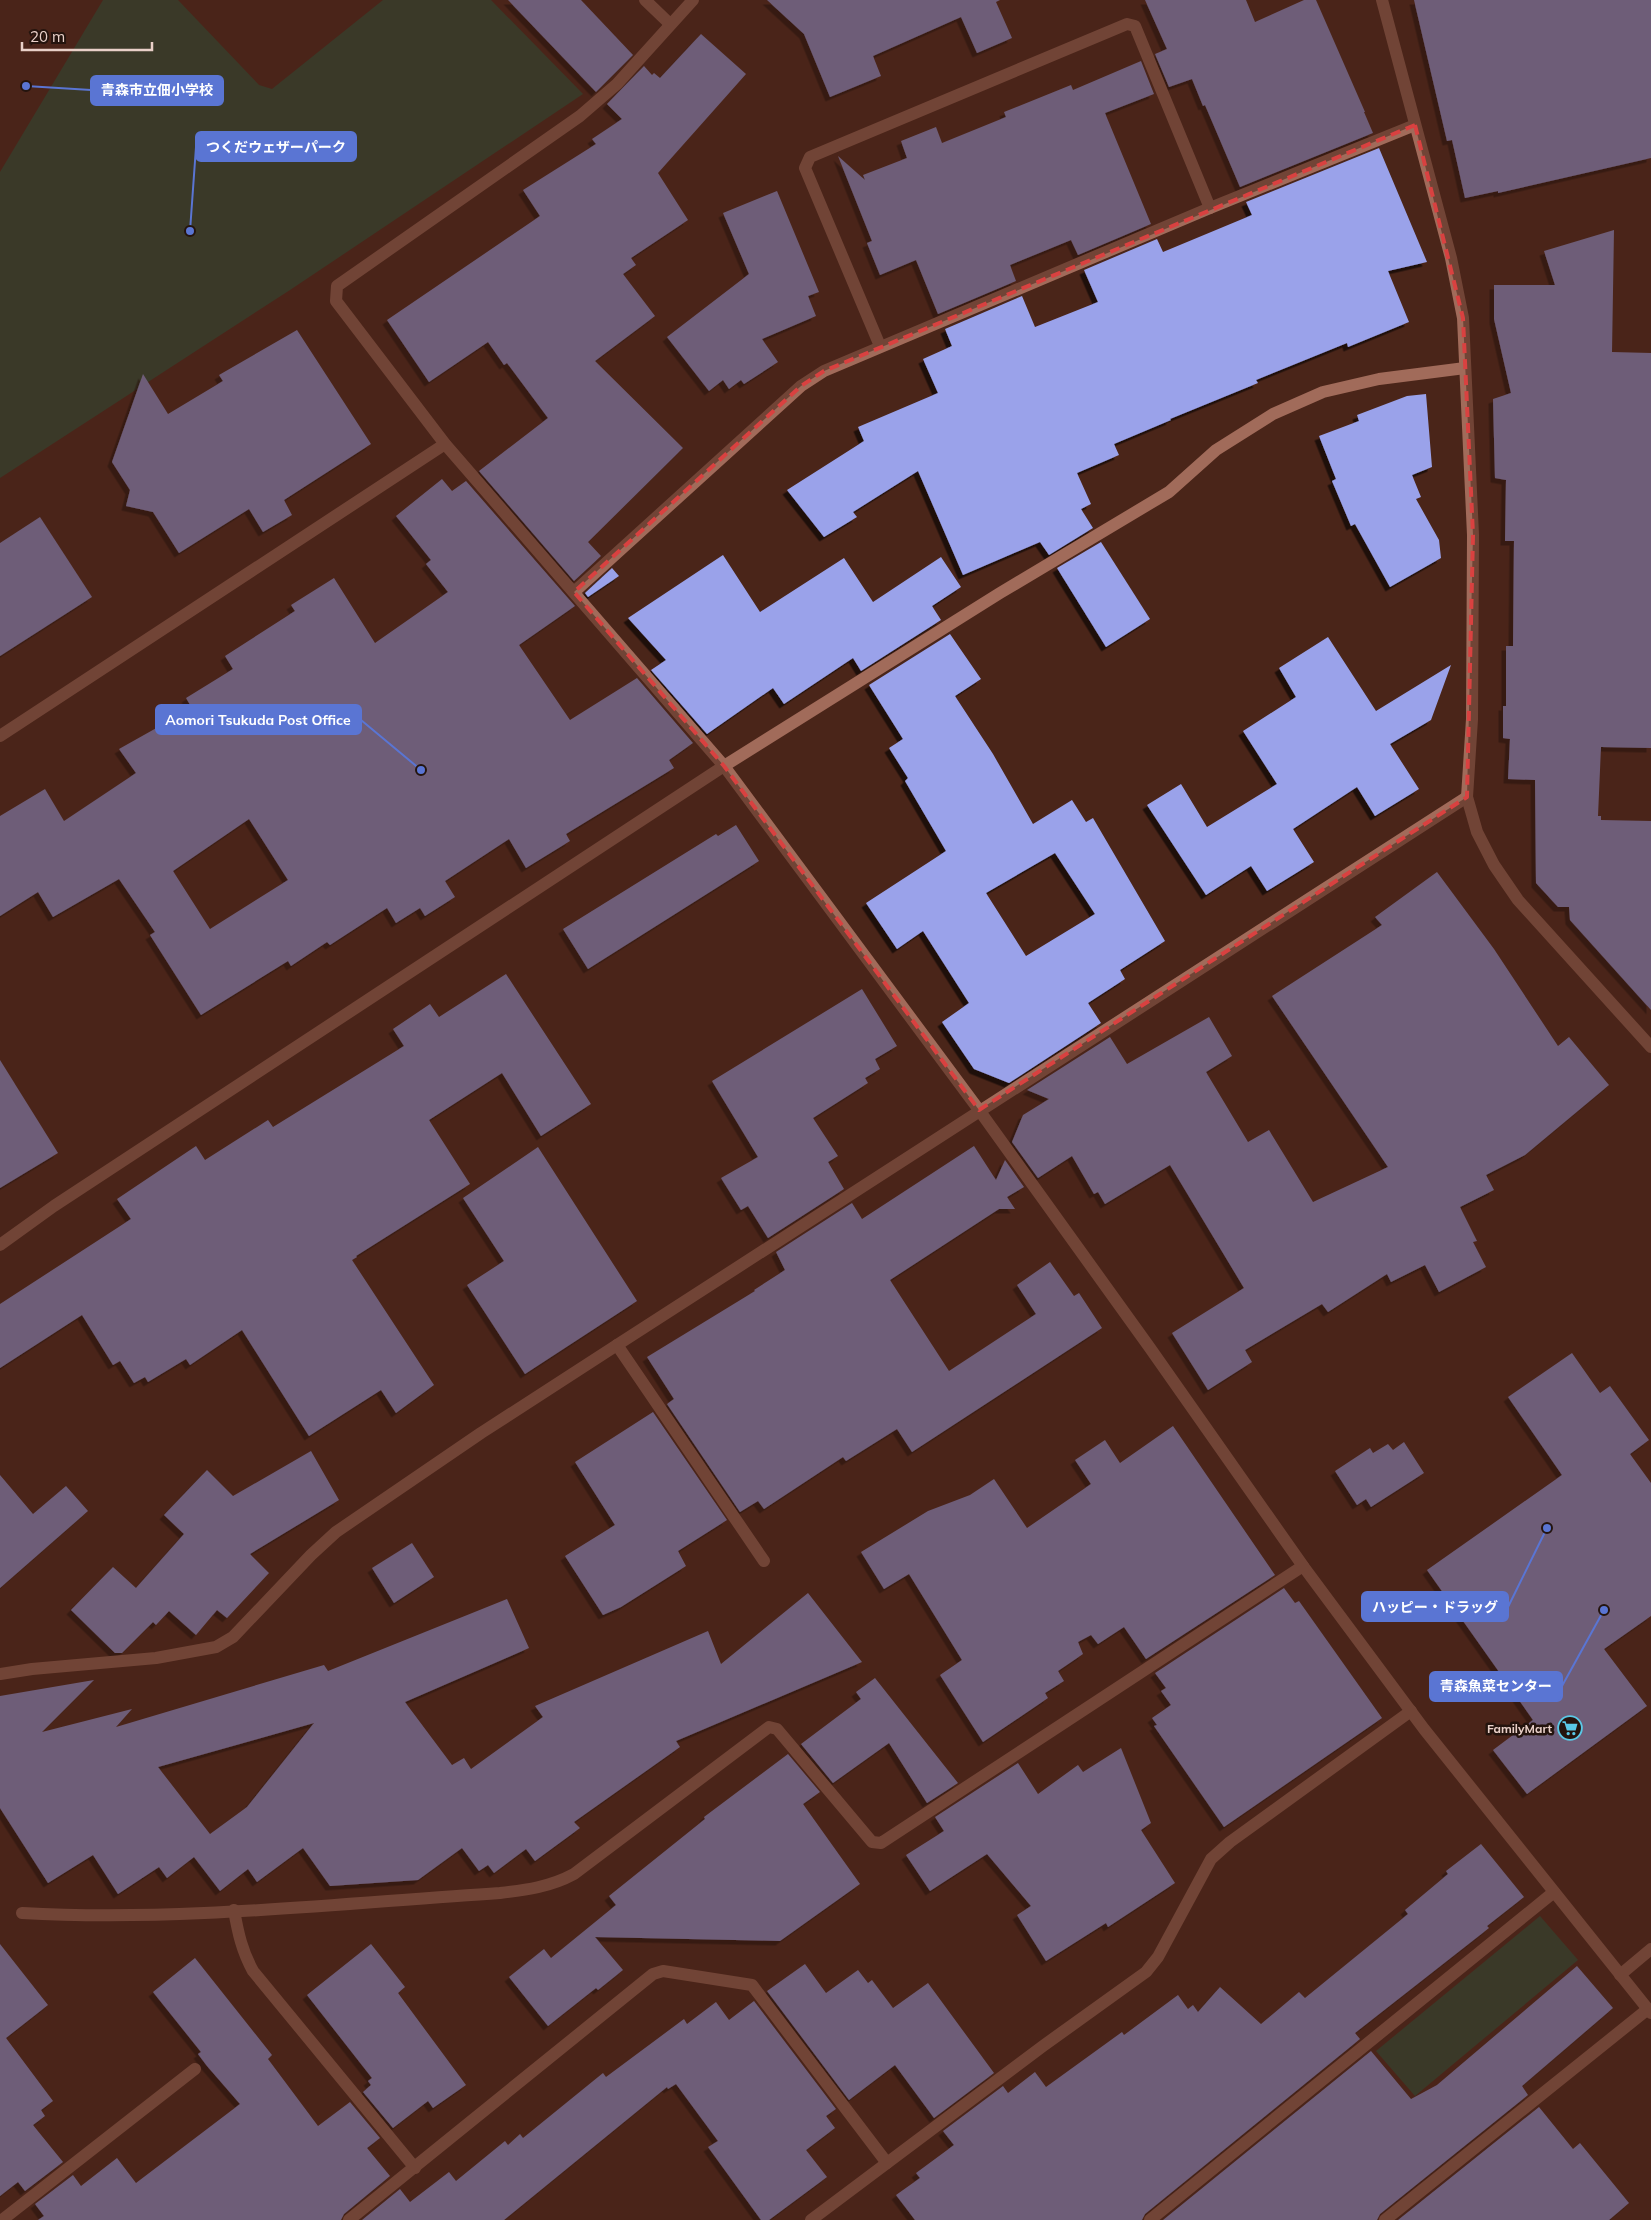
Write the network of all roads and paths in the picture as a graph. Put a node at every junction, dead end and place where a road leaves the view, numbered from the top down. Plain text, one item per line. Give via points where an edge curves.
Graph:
1 (645, 0) edge
2 (693, 0) edge
3 (1382, 0) edge
4 (670, 24) junction
5 (1415, 125) junction
6 (1210, 208) junction
7 (880, 346) junction
8 (1465, 368) junction
9 (445, 444) junction
10 (574, 592) junction
11 (0, 736) edge
12 (724, 766) junction
13 (1467, 797) junction
14 (1651, 1047) edge
15 (979, 1110) junction
16 (0, 1245) edge
17 (617, 1345) junction
18 (764, 1561) dead end
19 (1303, 1566) junction
20 (0, 1674) edge
21 (1411, 1711) junction
22 (1554, 1892) junction
23 (234, 1910) junction
24 (22, 1913) dead end
25 (1651, 1949) edge
26 (1620, 1975) junction
27 (1649, 2011) edge
28 (195, 2069) dead end
29 (887, 2162) junction
30 (414, 2168) junction
31 (2, 2220) edge
32 (348, 2220) edge
33 (811, 2220) edge
34 (1150, 2220) edge
35 (1385, 2220) edge

1 - 4 street
2 - 4 street
3 - 5 street
4 - 9 street via 617,84 580,116 338,286 336,301
5 - 6 street
5 - 8 street via 1451,258 1463,318
6 - 7 street
6 - 7 street via 1135,26 1127,24 846,141 810,157 805,168
7 - 10 street via 824,370 801,386
8 - 12 street via 1323,392 1273,414 1216,450 1169,492 1000,593
8 - 13 street via 1473,535 1472,719
9 - 10 street
9 - 11 street
10 - 12 street
12 - 15 street
12 - 16 street via 62,1200
13 - 14 street via 1477,832 1518,900
13 - 15 street
15 - 17 street
15 - 19 street
17 - 18 street
17 - 20 street via 336,1532 233,1638 199,1651 156,1658
19 - 21 street
19 - 23 street via 881,1843 872,1842 777,1728 769,1727 559,1882 500,1893
21 - 22 street
21 - 29 street via 1211,1859 1158,1957 1146,1972
22 - 26 street
22 - 34 street
23 - 24 street via 82,1916
23 - 30 street via 238,1939 253,1971
25 - 26 street
26 - 27 street
27 - 35 street
28 - 31 street
29 - 30 street via 752,1985 662,1971 653,1974
29 - 33 street
30 - 32 street

